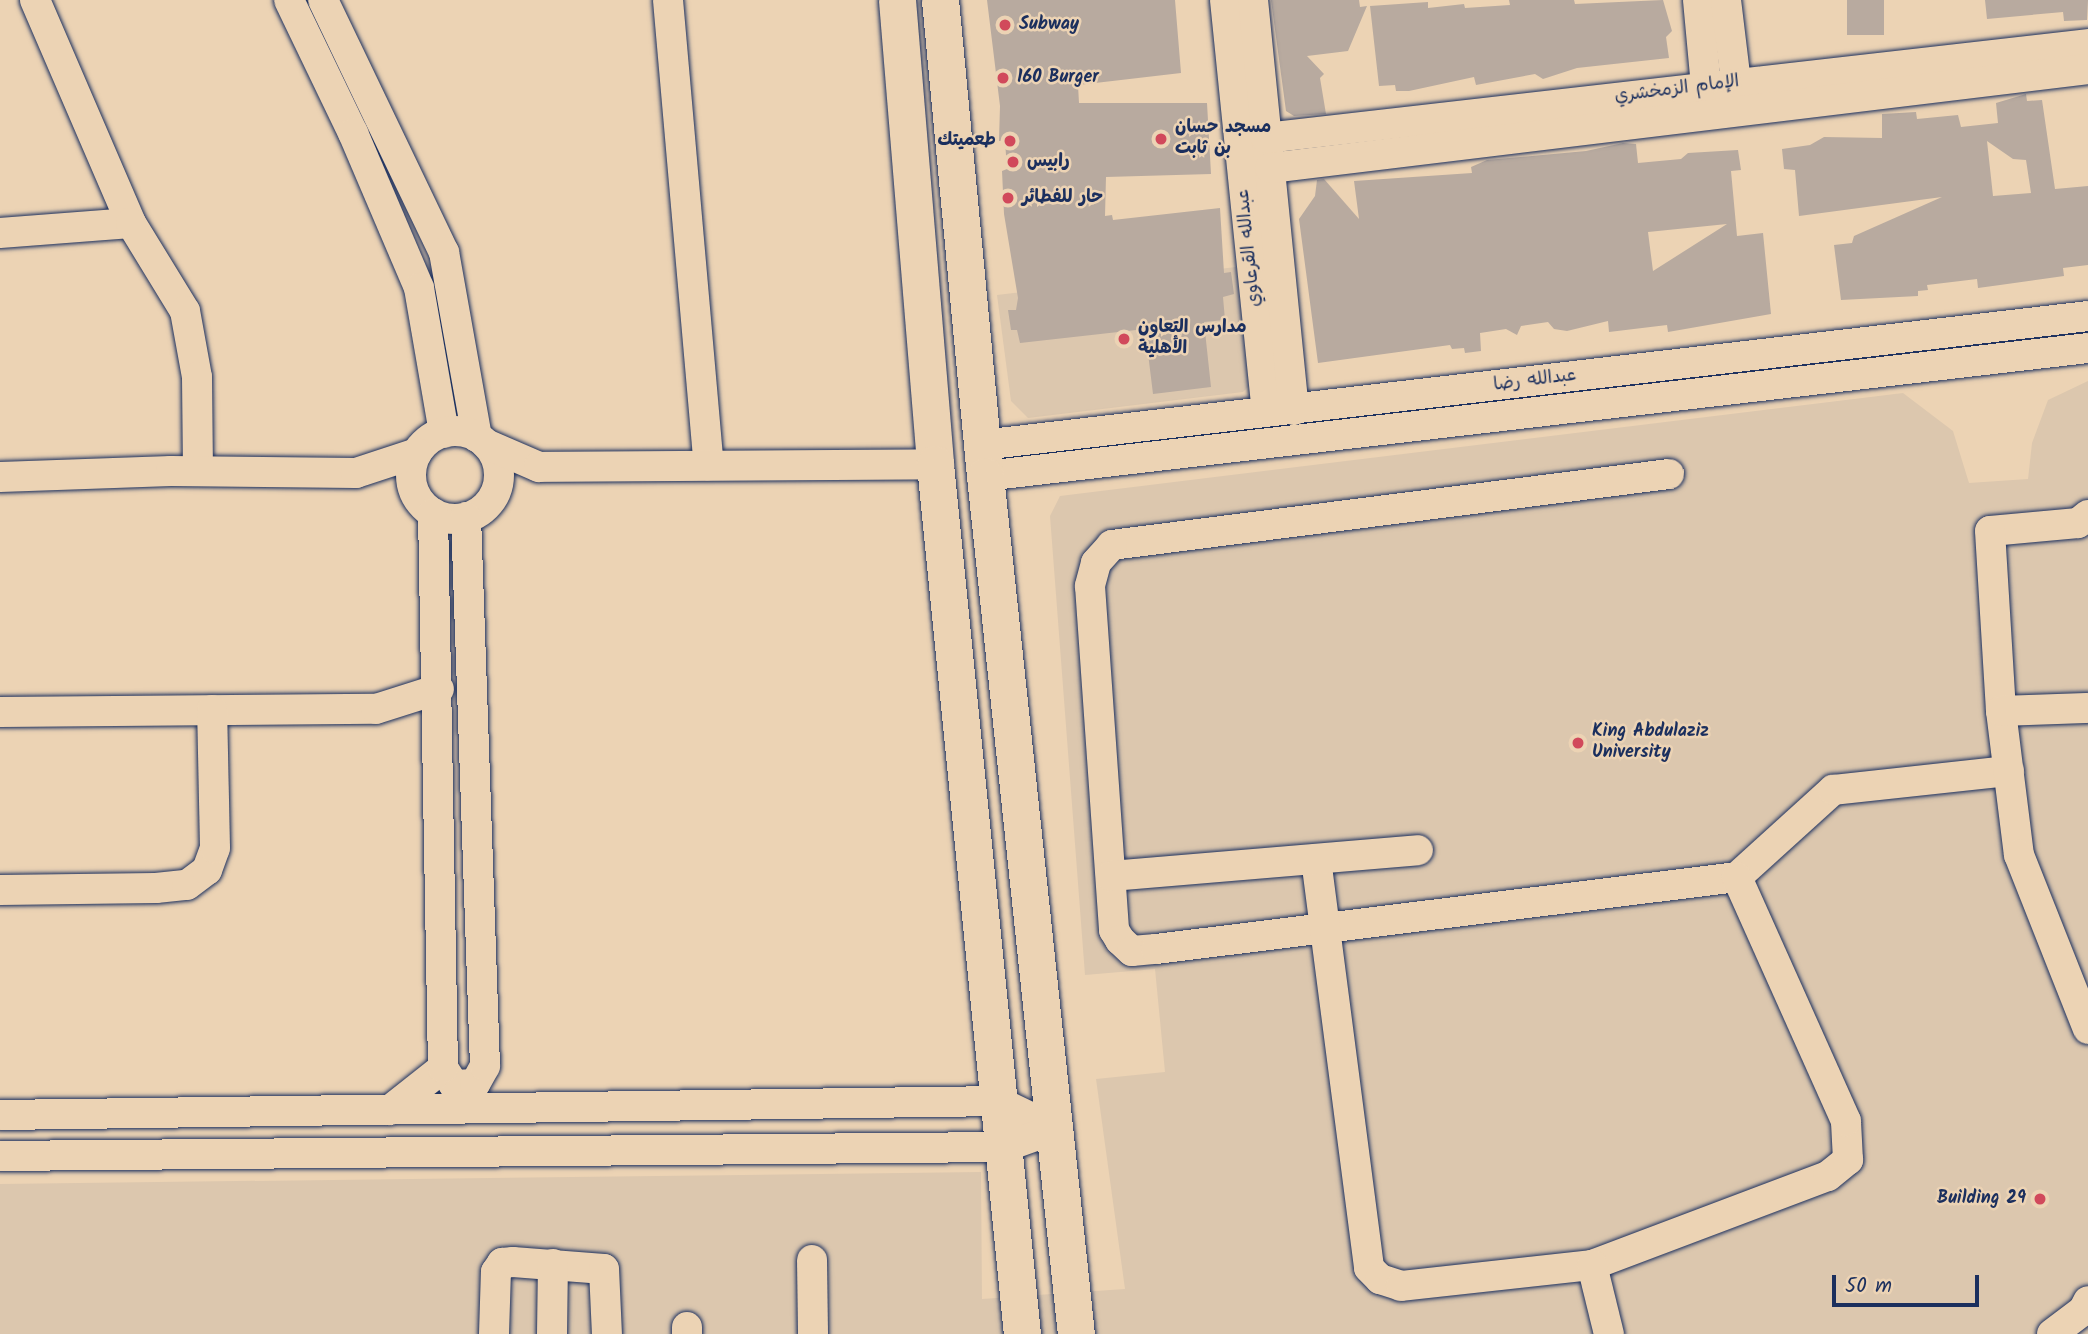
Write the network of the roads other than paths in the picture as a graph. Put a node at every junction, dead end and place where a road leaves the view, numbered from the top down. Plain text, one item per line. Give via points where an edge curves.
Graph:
1 (35, 0) edge
2 (289, 0) edge
3 (323, 0) edge
4 (668, 0) edge
5 (897, 0) edge
6 (940, 0) edge
7 (1225, 0) edge
8 (1253, 0) edge
9 (1698, 0) edge
10 (1726, 0) edge
11 (2088, 44) edge
12 (2088, 69) edge
13 (1736, 83) junction
14 (1706, 87) junction
15 (1266, 138) junction
16 (1270, 168) junction
17 (131, 223) junction
18 (0, 233) edge
19 (2088, 316) edge
20 (2088, 348) edge
21 (1326, 406) junction
22 (1280, 411) junction
23 (444, 433) junction
24 (1333, 439) junction
25 (482, 441) junction
26 (417, 453) junction
27 (984, 460) junction
28 (935, 464) junction
29 (709, 466) junction
30 (539, 467) junction
31 (198, 471) junction
32 (356, 473) junction
33 (1669, 474) dead end
34 (0, 477) edge
35 (493, 497) junction
36 (425, 505) junction
37 (2088, 515) edge
38 (466, 517) junction
39 (439, 689) junction
40 (2088, 708) edge
41 (212, 710) junction
42 (2001, 711) junction
43 (0, 712) edge
44 (2009, 771) junction
45 (1418, 850) dead end
46 (1316, 859) junction
47 (1111, 876) junction
48 (1737, 877) junction
49 (0, 890) edge
50 (1322, 928) junction
51 (2088, 1029) edge
52 (485, 1066) junction
53 (443, 1068) junction
54 (997, 1101) junction
55 (527, 1108) junction
56 (390, 1110) junction
57 (0, 1115) edge
58 (1055, 1129) junction
59 (1005, 1147) junction
60 (0, 1156) edge
61 (812, 1260) dead end
62 (553, 1264) junction
63 (1592, 1265) junction
64 (2088, 1301) edge
65 (494, 1334) edge
66 (552, 1334) edge
67 (607, 1334) edge
68 (813, 1334) edge
69 (1022, 1334) edge
70 (1076, 1334) edge
71 (1609, 1334) edge
72 (2052, 1334) edge

1 - 17 street
2 - 23 street via 353,133 419,288
3 - 25 street via 444,252
4 - 29 street
5 - 28 main road
6 - 27 main road
7 - 22 street, عبدالله القرعاوي
8 - 15 street, عبدالله القرعاوي
9 - 14 street
10 - 13 street
11 - 13 street, الإمام الزمخشري
12 - 16 street, الإمام الزمخشري
13 - 14 street, الإمام الزمخشري
14 - 15 street, الإمام الزمخشري
15 - 16 street, عبدالله القرعاوي
16 - 22 street, عبدالله القرعاوي
17 - 18 street
17 - 31 street via 185,311 197,377
19 - 21 street, عبدالله رضا
20 - 24 street, عبدالله رضا
21 - 22 street, عبدالله رضا
21 - 24 street
22 - 27 street, عبدالله رضا
23 - 25 street
23 - 26 street
24 - 27 street, عبدالله رضا
25 - 30 street
25 - 35 street via 498,464 498,490
26 - 32 street
26 - 36 street via 410,480
27 - 58 main road
28 - 29 street
28 - 54 main road
29 - 30 street
30 - 35 street
31 - 32 street
31 - 34 street
32 - 36 street
33 - 47 street via 1112,545 1096,563 1090,586
35 - 38 street
36 - 38 street
36 - 39 street
37 - 42 street via 2078,523 1990,530
38 - 52 street
39 - 41 street via 376,709
39 - 53 street
40 - 42 street
41 - 43 street
41 - 49 street via 215,848 207,870 187,885 156,888
42 - 44 street
44 - 48 street via 1833,790
44 - 51 street via 2019,855
45 - 46 street
46 - 47 street
46 - 50 street
47 - 50 street via 1114,930 1132,951
48 - 50 street
48 - 63 street via 1846,1121 1848,1160 1828,1176
50 - 63 street via 1369,1268 1380,1279 1401,1286
52 - 53 street via 475,1084 464,1085 454,1085
52 - 55 street
53 - 56 street
54 - 55 street
54 - 58 street
54 - 59 main road
55 - 56 street
56 - 57 street
58 - 59 street
58 - 70 main road
59 - 60 street
59 - 69 main road
61 - 68 street
62 - 65 street via 502,1263 496,1272
62 - 66 street
62 - 67 street via 604,1269
63 - 71 street
64 - 72 street via 2083,1311

